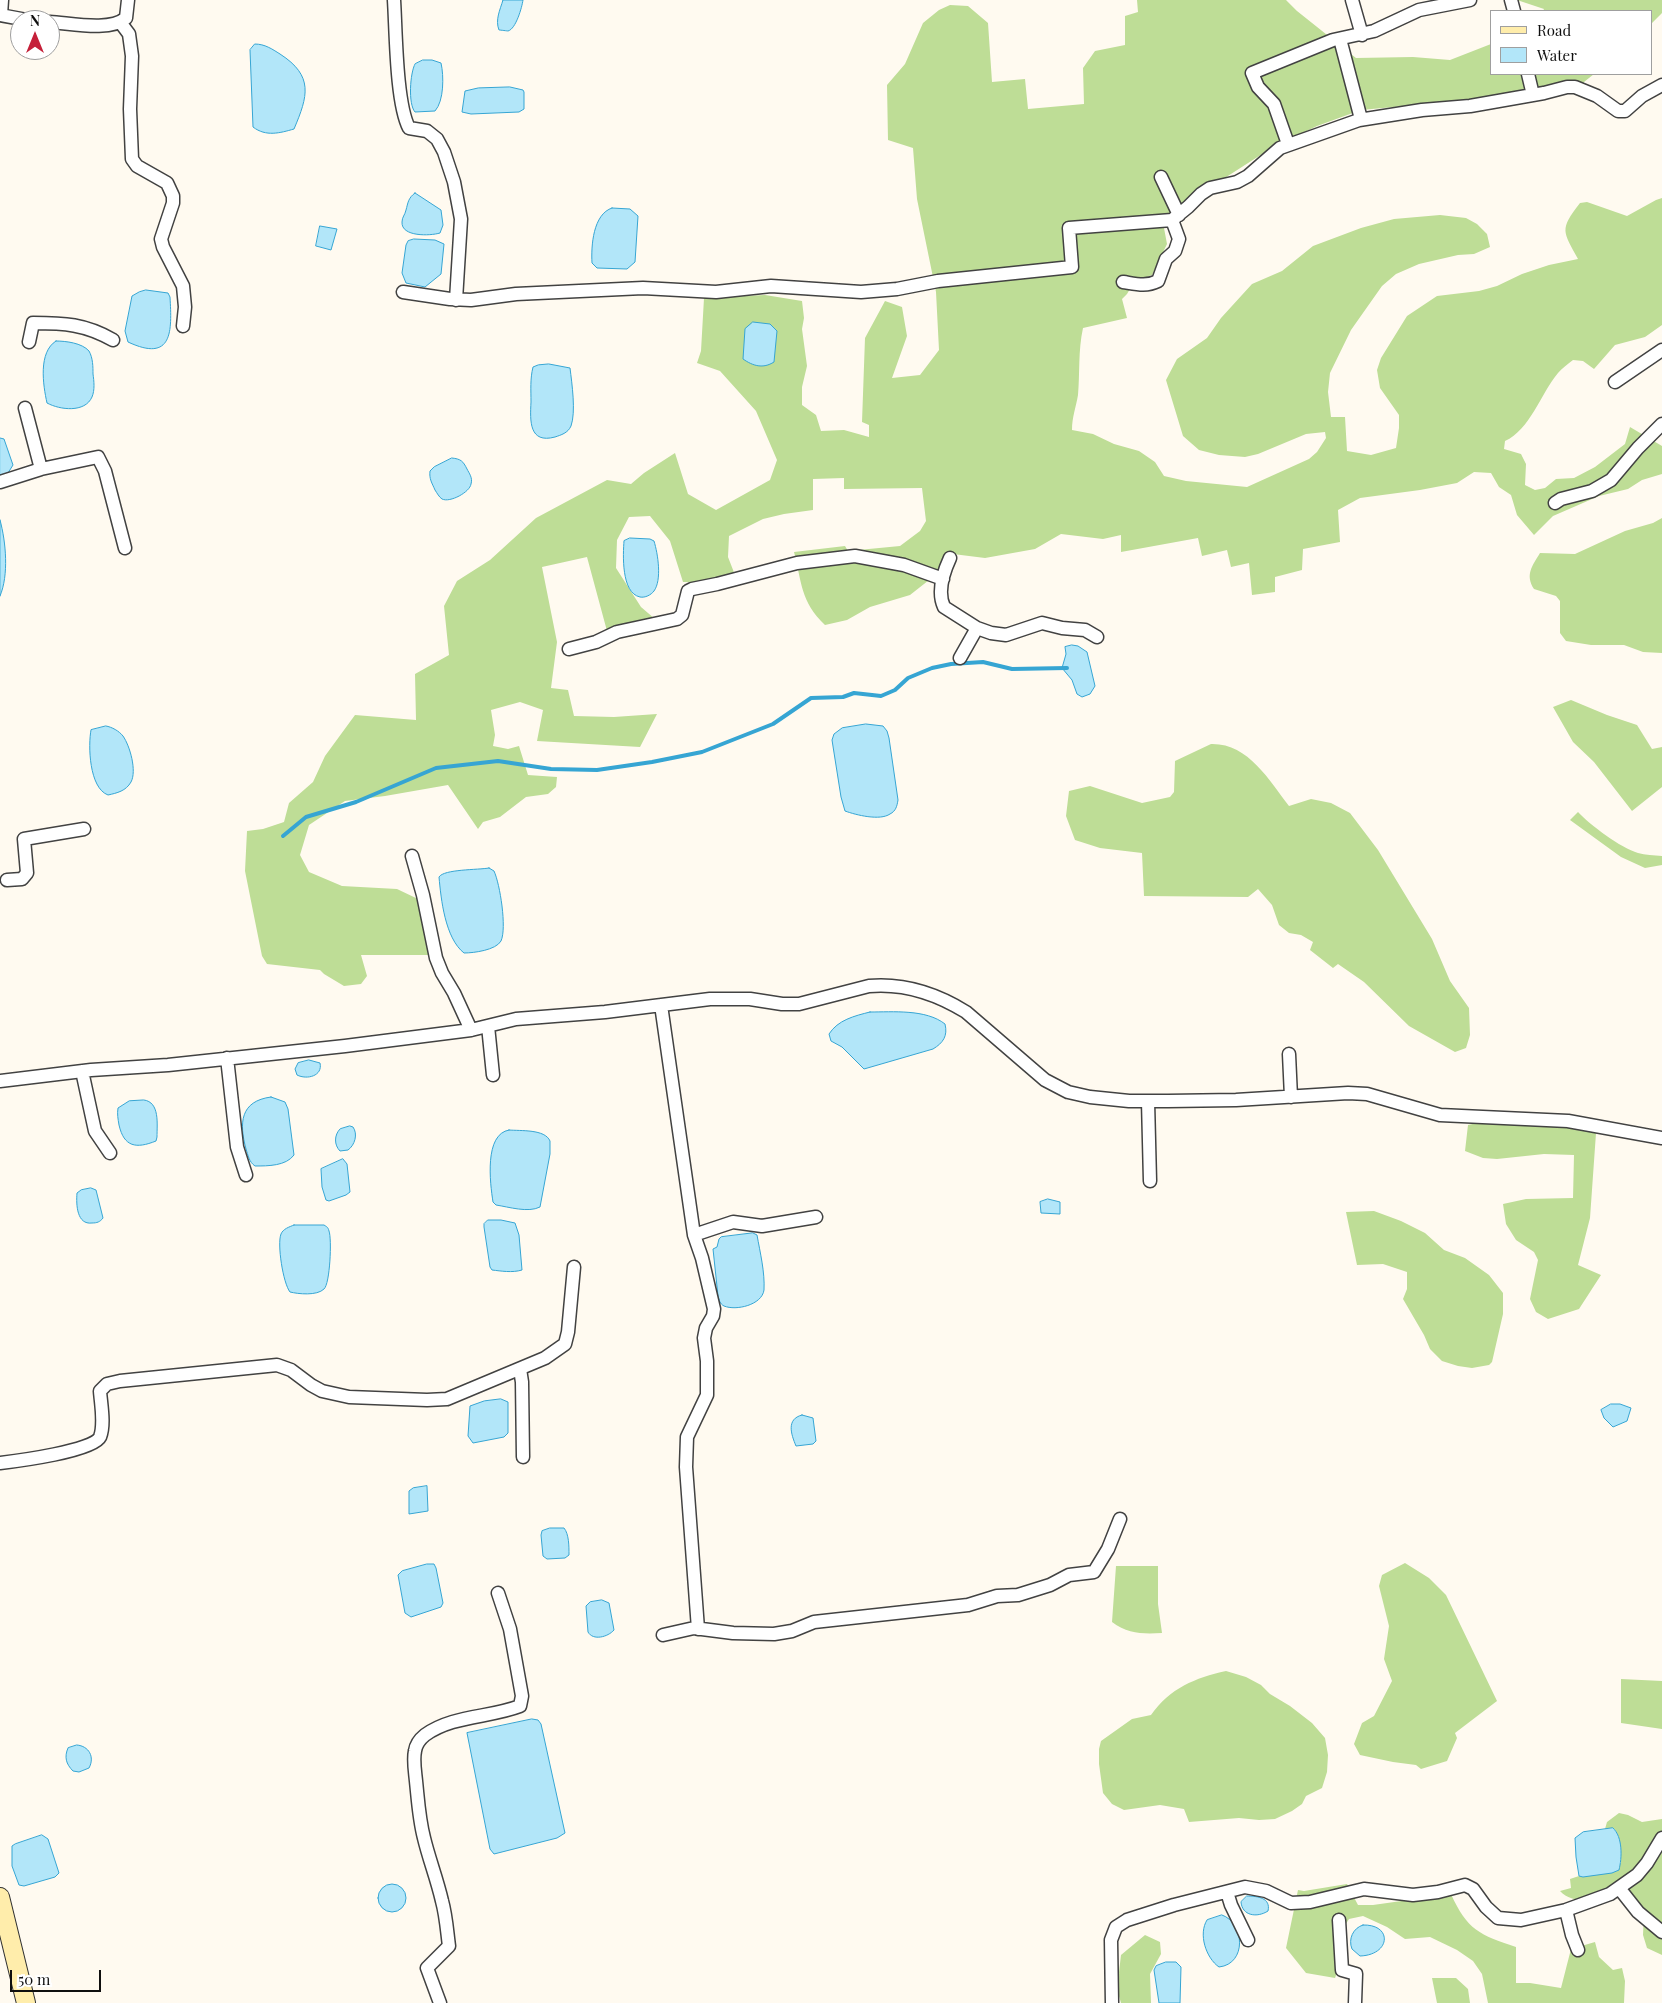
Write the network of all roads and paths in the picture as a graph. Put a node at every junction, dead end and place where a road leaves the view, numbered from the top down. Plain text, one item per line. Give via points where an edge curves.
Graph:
1 (2, 0) edge
2 (128, 0) edge
3 (394, 0) edge
4 (1352, 0) edge
5 (1470, 0) edge
6 (1, 15) edge
7 (120, 22) junction
8 (60, 23) edge
9 (1362, 35) junction
10 (1340, 39) junction
11 (1528, 75) edge
12 (1662, 85) edge
13 (1533, 95) junction
14 (1361, 119) junction
15 (1288, 144) junction
16 (1160, 177) dead end
17 (1175, 218) junction
18 (1123, 282) dead end
19 (403, 292) dead end
20 (456, 300) junction
21 (182, 326) dead end
22 (113, 340) dead end
23 (29, 342) dead end
24 (1662, 350) edge
25 (1615, 382) dead end
26 (25, 408) dead end
27 (1662, 424) edge
28 (41, 469) junction
29 (0, 482) edge
30 (1556, 504) dead end
31 (125, 548) dead end
32 (950, 558) dead end
33 (943, 579) junction
34 (977, 628) junction
35 (1097, 637) dead end
36 (569, 649) dead end
37 (960, 658) dead end
38 (84, 829) dead end
39 (412, 856) dead end
40 (6, 880) dead end
41 (661, 1004) junction
42 (488, 1026) junction
43 (471, 1030) junction
44 (1288, 1054) dead end
45 (227, 1058) junction
46 (82, 1071) junction
47 (493, 1075) dead end
48 (0, 1081) edge
49 (1291, 1097) junction
50 (1148, 1101) junction
51 (1662, 1138) edge
52 (110, 1153) dead end
53 (246, 1175) dead end
54 (1150, 1181) dead end
55 (816, 1217) dead end
56 (694, 1235) junction
57 (574, 1268) dead end
58 (520, 1369) junction
59 (523, 1457) dead end
60 (0, 1463) edge
61 (1120, 1519) dead end
62 (498, 1593) dead end
63 (698, 1629) junction
64 (663, 1635) dead end
65 (1662, 1838) edge
66 (1618, 1888) junction
67 (1227, 1892) junction
68 (0, 1897) edge
69 (1566, 1910) junction
70 (1339, 1920) dead end
71 (1662, 1932) edge
72 (1248, 1940) dead end
73 (1578, 1950) dead end
74 (26, 2003) edge
75 (440, 2003) edge
76 (1112, 2003) edge
77 (1355, 2003) edge

1 - 6 street
2 - 7 street via 126,18
3 - 20 street via 404,119 409,128 427,131 437,138 454,182 460,219
4 - 9 street
5 - 9 street via 1419,10
7 - 8 street via 103,25
7 - 21 street via 129,34 132,56 132,159 137,166 167,183 173,196 161,239 183,286 185,307
9 - 10 street
10 - 14 street
10 - 15 street via 1252,73 1258,87 1274,104
11 - 13 street
12 - 13 street via 1622,112 1597,96 1574,87
13 - 14 street
14 - 15 street
15 - 17 street via 1248,176 1210,188
16 - 17 street
17 - 18 street via 1179,239 1175,251 1166,259 1158,281 1150,285
17 - 20 street via 1070,228 1072,267 938,281 897,289 861,292 771,286 716,292 643,288
19 - 20 street
22 - 23 street via 96,330 68,323 33,323
24 - 25 street
26 - 28 street
27 - 30 street via 1611,480
28 - 29 street
28 - 31 street via 98,457
32 - 33 street
33 - 34 street via 944,607
33 - 36 street via 904,565 856,556 798,564 692,589 688,592 682,615 677,619 617,632
34 - 35 street via 1006,634 1042,623 1085,630
34 - 37 street
38 - 40 street via 24,839 27,873 22,879
39 - 43 street via 436,958
41 - 42 street via 516,1019
41 - 50 street via 729,998 799,1004 869,986 893,986 937,997 966,1012 1045,1080 1068,1092 1108,1100
41 - 56 street
42 - 43 street
42 - 47 street
43 - 45 street
44 - 49 street
45 - 46 street
45 - 53 street via 237,1147
46 - 48 street
46 - 52 street via 95,1131
49 - 50 street
49 - 51 street via 1367,1094 1440,1115 1568,1121
50 - 54 street
55 - 56 street via 762,1226 732,1222
56 - 63 street via 714,1309 704,1338 708,1395 687,1437 686,1467
57 - 58 street via 564,1344 545,1358
58 - 59 street
58 - 60 street via 447,1399 427,1400 335,1395 277,1365 120,1381 107,1384 100,1391 102,1427 96,1442 74,1451
61 - 63 street via 1094,1572 1069,1575 1050,1585 1018,1594 997,1596 968,1605 814,1622 774,1634
62 - 75 street via 510,1629 522,1696 520,1706 444,1725 418,1742 415,1750 420,1821 448,1932 449,1946 427,1968
63 - 64 street
65 - 66 street via 1637,1875
66 - 69 street
66 - 71 street via 1638,1912
67 - 69 street via 1258,1888 1291,1902 1310,1902 1364,1889 1413,1895 1465,1886 1473,1889 1491,1913 1508,1920
67 - 72 street
67 - 76 street via 1144,1914 1116,1927 1111,1940
68 - 74 main road
69 - 73 street
70 - 77 street via 1342,1970 1356,1974

